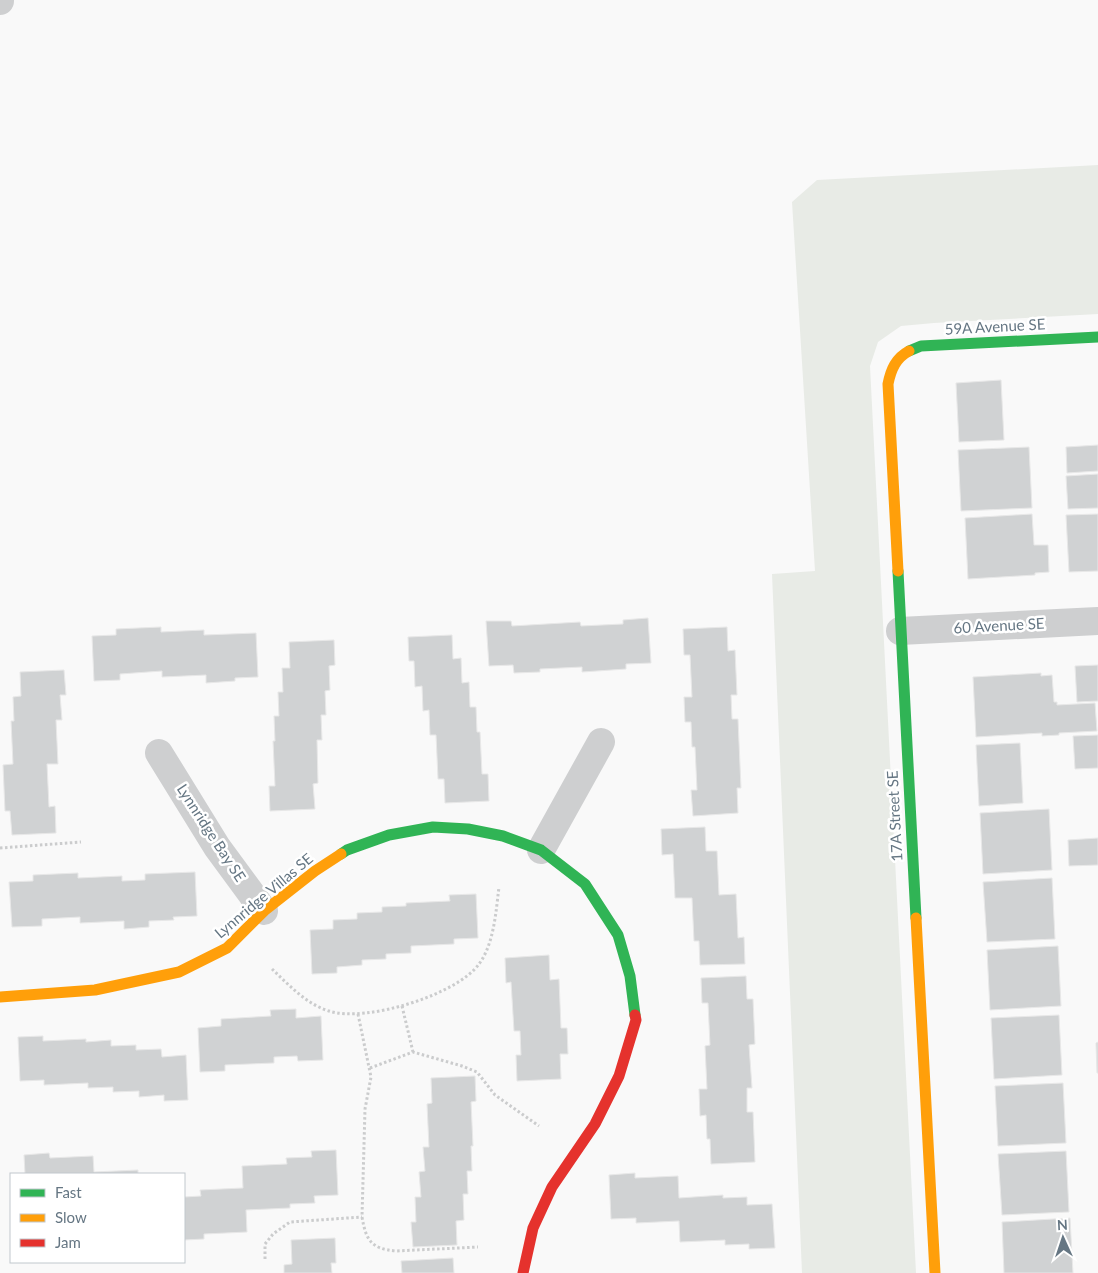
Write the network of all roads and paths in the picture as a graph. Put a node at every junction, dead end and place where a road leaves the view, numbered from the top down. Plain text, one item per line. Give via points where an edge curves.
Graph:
1 (1098, 337) edge
2 (897, 359) joint
3 (1098, 621) edge
4 (900, 631) junction
5 (601, 742) dead end
6 (159, 753) dead end
7 (81, 842) dead end
8 (0, 848) edge
9 (541, 850) junction
10 (499, 887) dead end
11 (264, 912) junction
12 (272, 969) dead end
13 (0, 997) edge
14 (402, 1006) junction
15 (358, 1014) junction
16 (412, 1052) junction
17 (370, 1068) junction
18 (539, 1126) dead end
19 (362, 1217) junction
20 (478, 1246) dead end
21 (265, 1259) dead end
22 (523, 1273) edge
23 (935, 1273) edge

1 - 2 street, 59A Avenue SE via 921,346 908,350
2 - 4 street, 17A Street SE via 890,371 888,384
3 - 4 street, 60 Avenue SE
4 - 23 street, 17A Street SE
5 - 9 street
6 - 11 street, Lynnridge Bay SE via 217,847
7 - 8 path
9 - 11 street, Lynnridge Villas SE via 503,836 468,829 433,827 389,835 347,850 314,871
9 - 22 street, Lynnridge Villas SE via 585,884 618,935 630,976 636,1020 619,1076 595,1124 552,1187 533,1228
10 - 14 path via 494,927 479,964 458,982 432,996
11 - 13 street, Lynnridge Villas SE via 227,948 179,972 95,990
12 - 15 path via 310,1003 344,1015
14 - 15 path
14 - 16 path
15 - 17 path
16 - 17 path
16 - 18 path via 477,1072 495,1095
17 - 19 path via 365,1109
19 - 20 path via 370,1242 382,1250
19 - 21 path via 290,1222 265,1244

